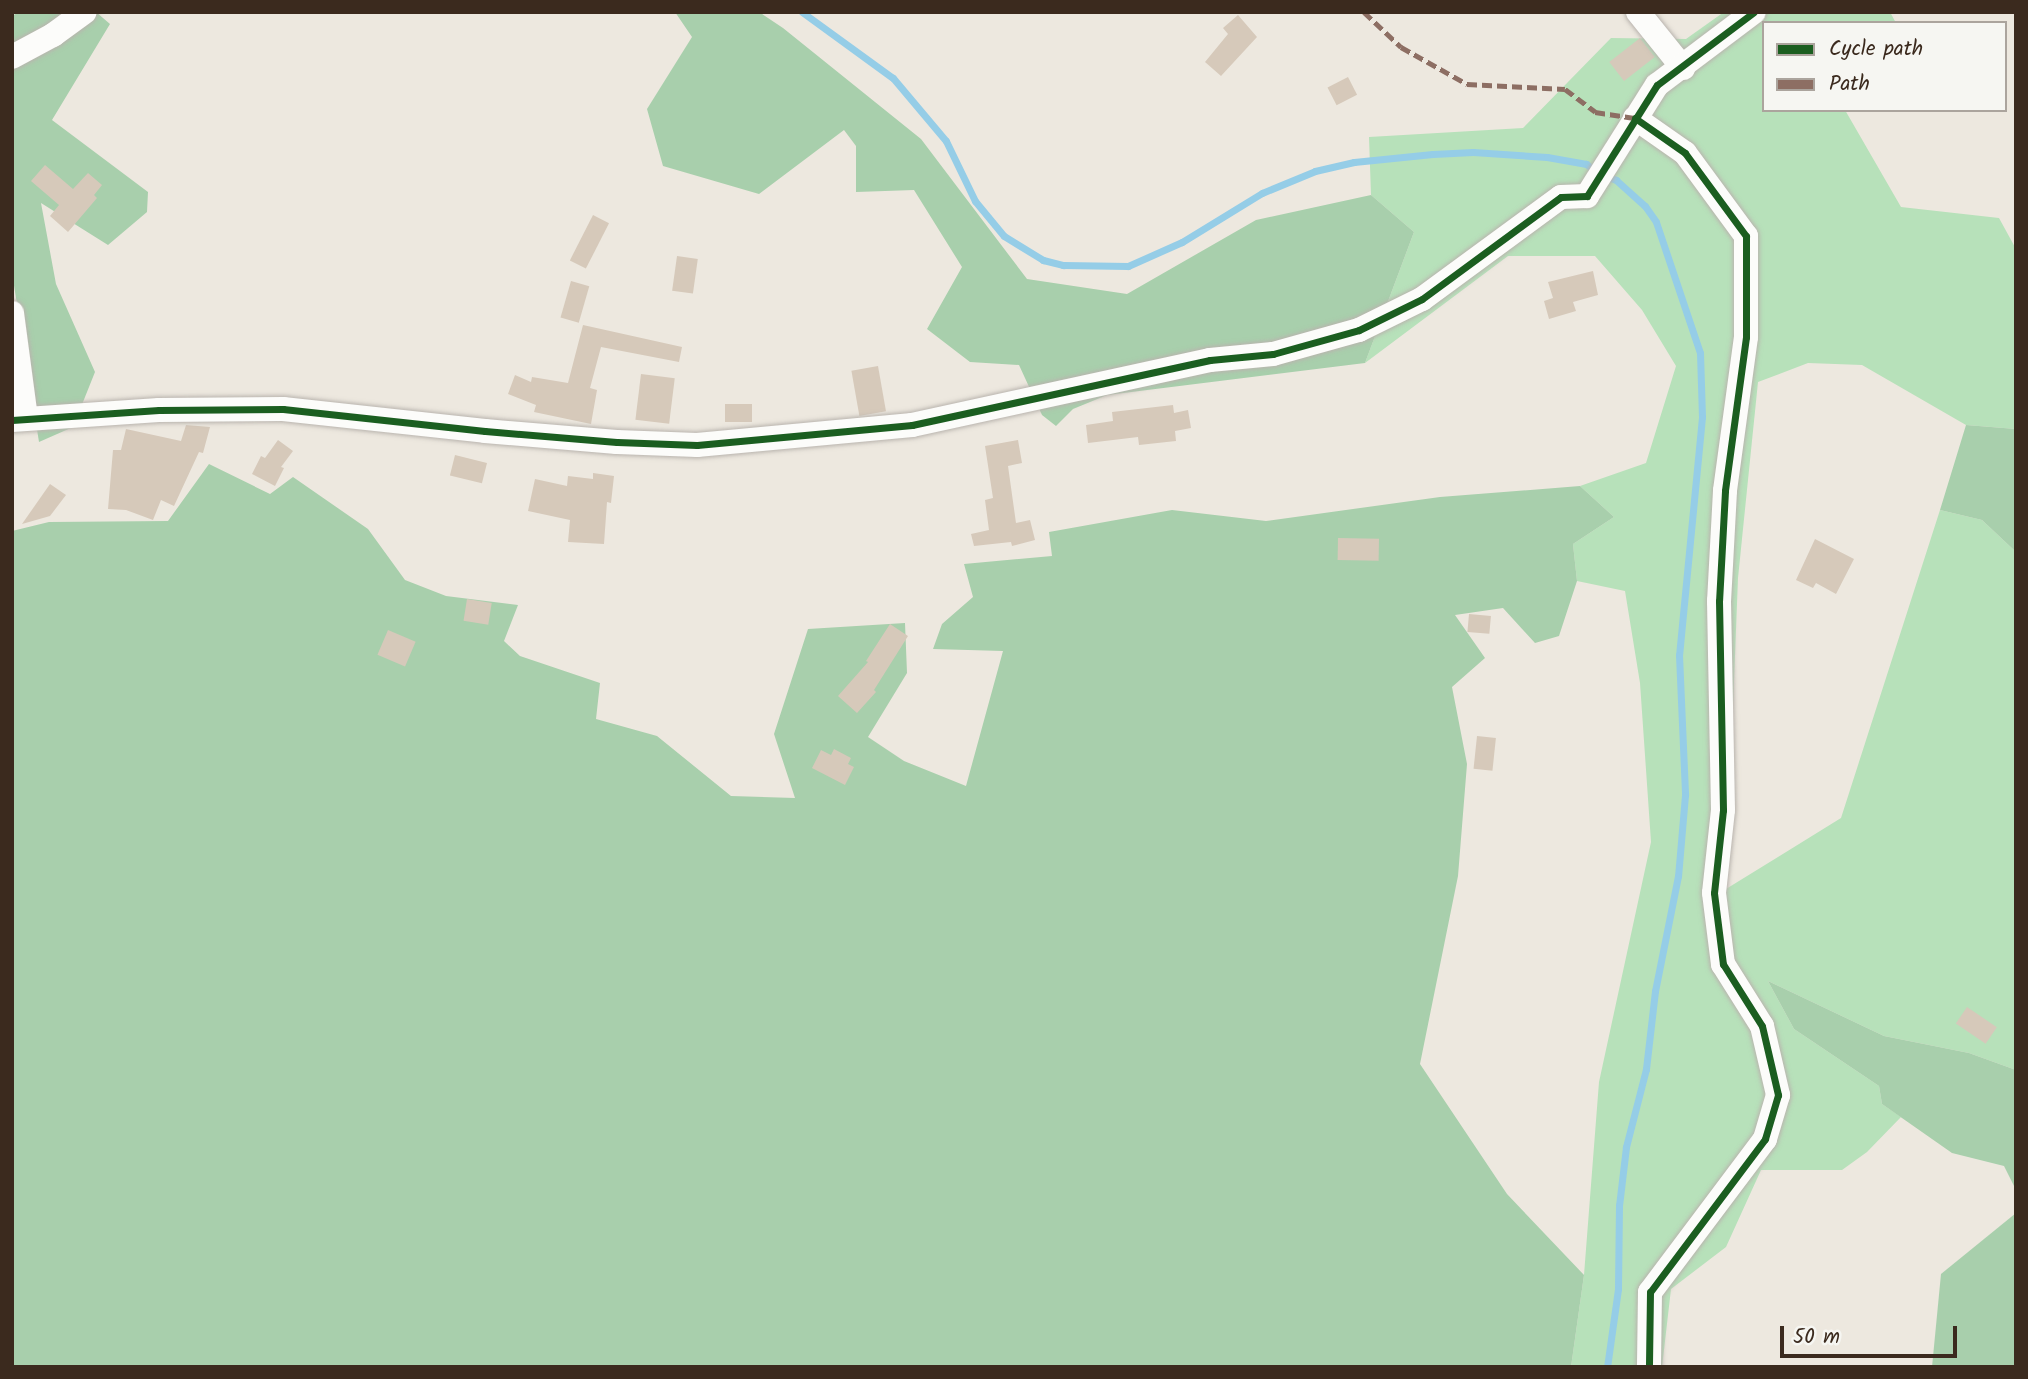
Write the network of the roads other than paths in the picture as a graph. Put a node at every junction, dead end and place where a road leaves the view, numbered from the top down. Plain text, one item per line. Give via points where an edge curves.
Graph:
1 (85, 12) edge
2 (1638, 12) edge
3 (1754, 12) edge
4 (12, 57) edge
5 (1684, 68) junction
6 (1635, 118) junction
7 (12, 313) edge
8 (19, 419) edge
9 (1649, 1367) edge

1 - 4 street
2 - 5 street
3 - 5 street
5 - 6 street via 1657,85
6 - 8 street via 1587,196 1561,197 1422,299 1359,330 1273,354 1210,360 912,425 697,444 485,431 283,408
6 - 9 street via 1685,153 1746,236 1746,337 1725,491 1719,601 1723,810 1714,893 1723,964 1762,1026 1778,1095 1765,1139 1650,1292
7 - 8 street

